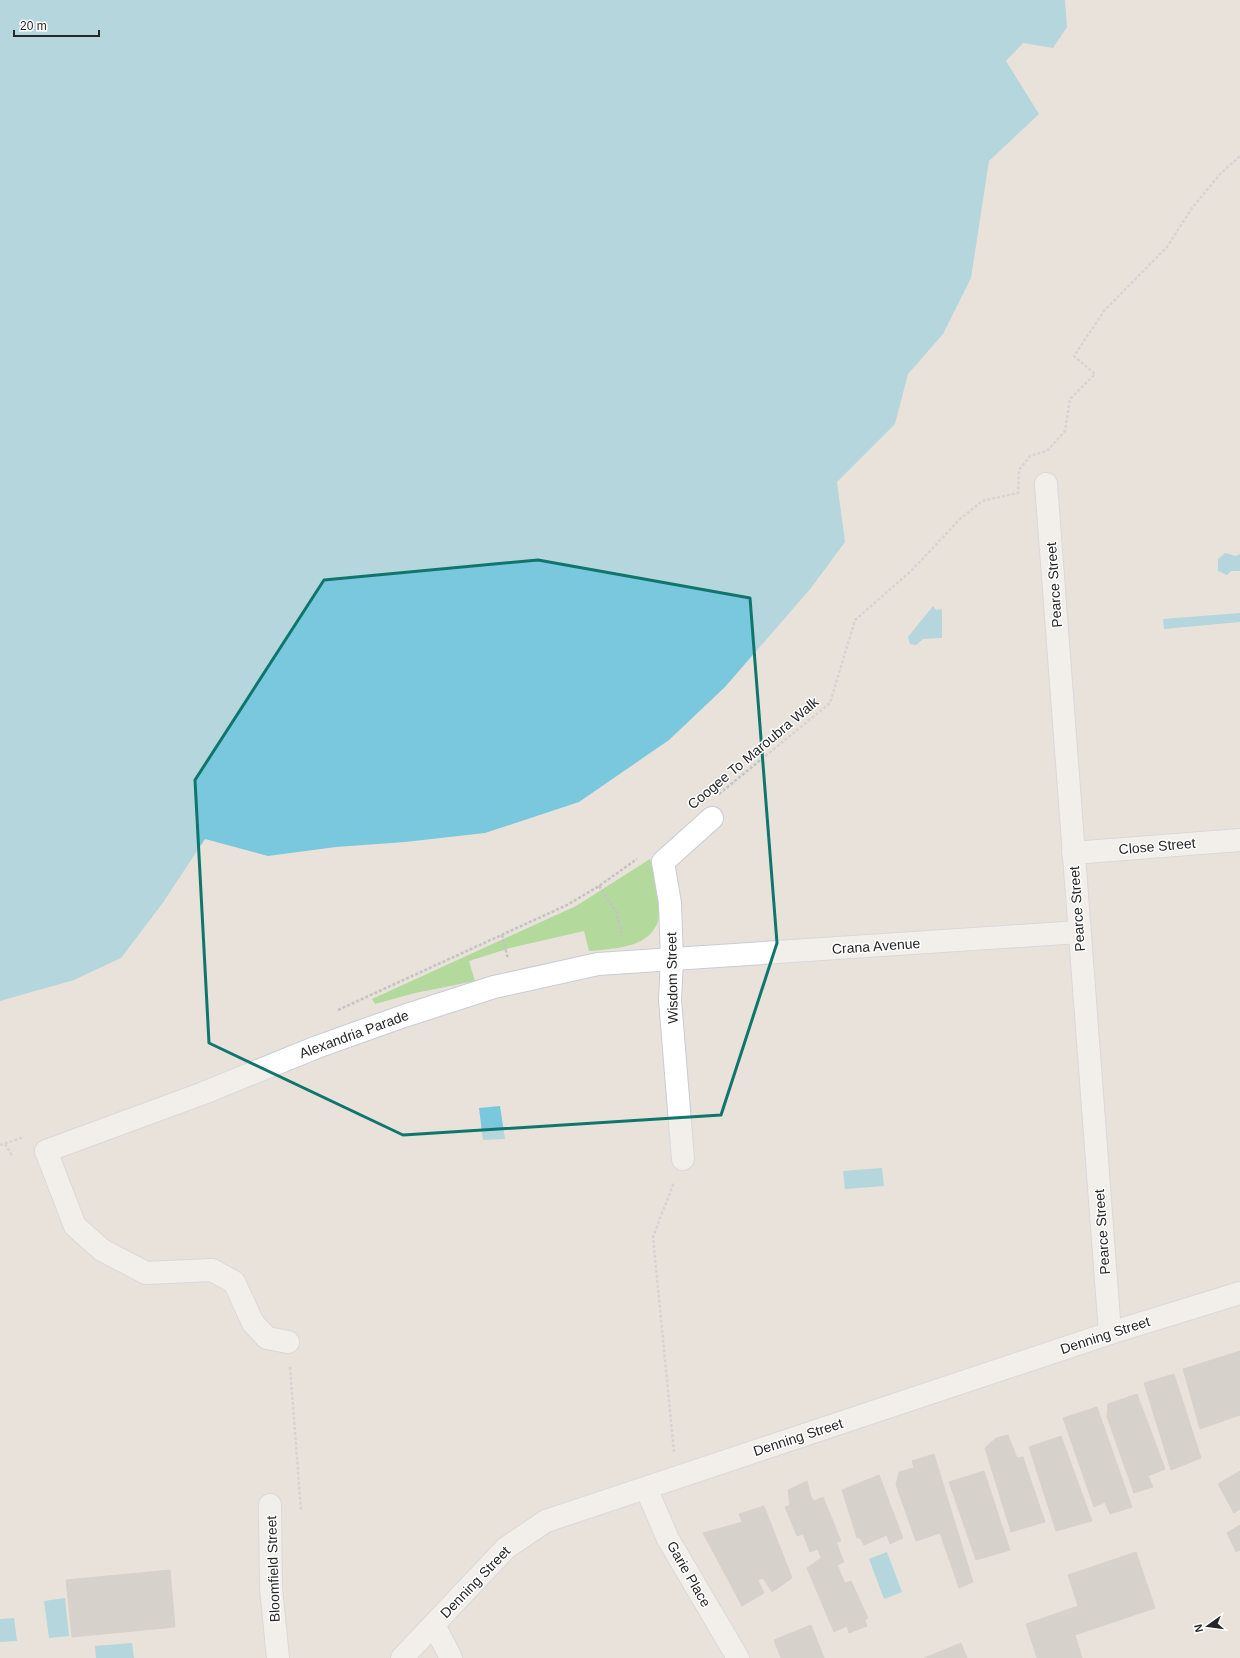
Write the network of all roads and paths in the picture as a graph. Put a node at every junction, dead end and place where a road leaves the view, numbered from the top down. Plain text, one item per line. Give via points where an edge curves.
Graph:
1 (1240, 156) edge
2 (1065, 431) dead end
3 (1046, 484) dead end
4 (1018, 492) dead end
5 (719, 795) dead end
6 (712, 818) dead end
7 (1240, 840) edge
8 (1074, 853) junction
9 (638, 859) dead end
10 (599, 886) junction
11 (1079, 932) junction
12 (672, 960) junction
13 (625, 962) junction
14 (338, 1010) dead end
15 (26, 1136) dead end
16 (5, 1144) junction
17 (0, 1145) edge
18 (13, 1157) dead end
19 (683, 1160) joint
20 (1240, 1293) edge
21 (1110, 1333) junction
22 (288, 1342) joint
23 (676, 1477) junction
24 (646, 1488) junction
25 (270, 1505) dead end
26 (302, 1510) dead end
27 (434, 1625) junction
28 (278, 1658) edge
29 (402, 1658) edge
30 (451, 1658) edge
31 (738, 1658) edge

1 - 2 path via 1221,173 1197,202 1167,247 1104,311 1074,356 1095,374 1070,399
3 - 8 street, Pearce Street
4 - 5 path, Coogee To Maroubra Walk via 982,501 960,518 912,570 856,620 830,703
6 - 12 street, Wisdom Street via 663,862 670,903
7 - 8 street, Close Street
8 - 11 street, Pearce Street
9 - 10 path
10 - 13 path via 617,913
10 - 14 path via 568,905
11 - 12 street, Crana Avenue
11 - 21 street, Pearce Street
12 - 13 street, Alexandria Parade
12 - 19 street, Wisdom Street via 670,1000
13 - 22 street, Alexandria Parade via 598,964 494,987 404,1016 46,1151 75,1226 102,1250 146,1273 212,1270 234,1282 253,1323 266,1338
15 - 16 path
16 - 17 path
16 - 18 path
19 - 23 path via 653,1237
20 - 21 street, Denning Street
21 - 23 street, Denning Street
22 - 26 path
23 - 24 street, Denning Street
24 - 27 street, Denning Street via 546,1521 506,1548
24 - 31 street, Garie Place via 668,1539
25 - 28 street, Bloomfield Street via 271,1588
27 - 29 street, Denning Street
27 - 30 street

